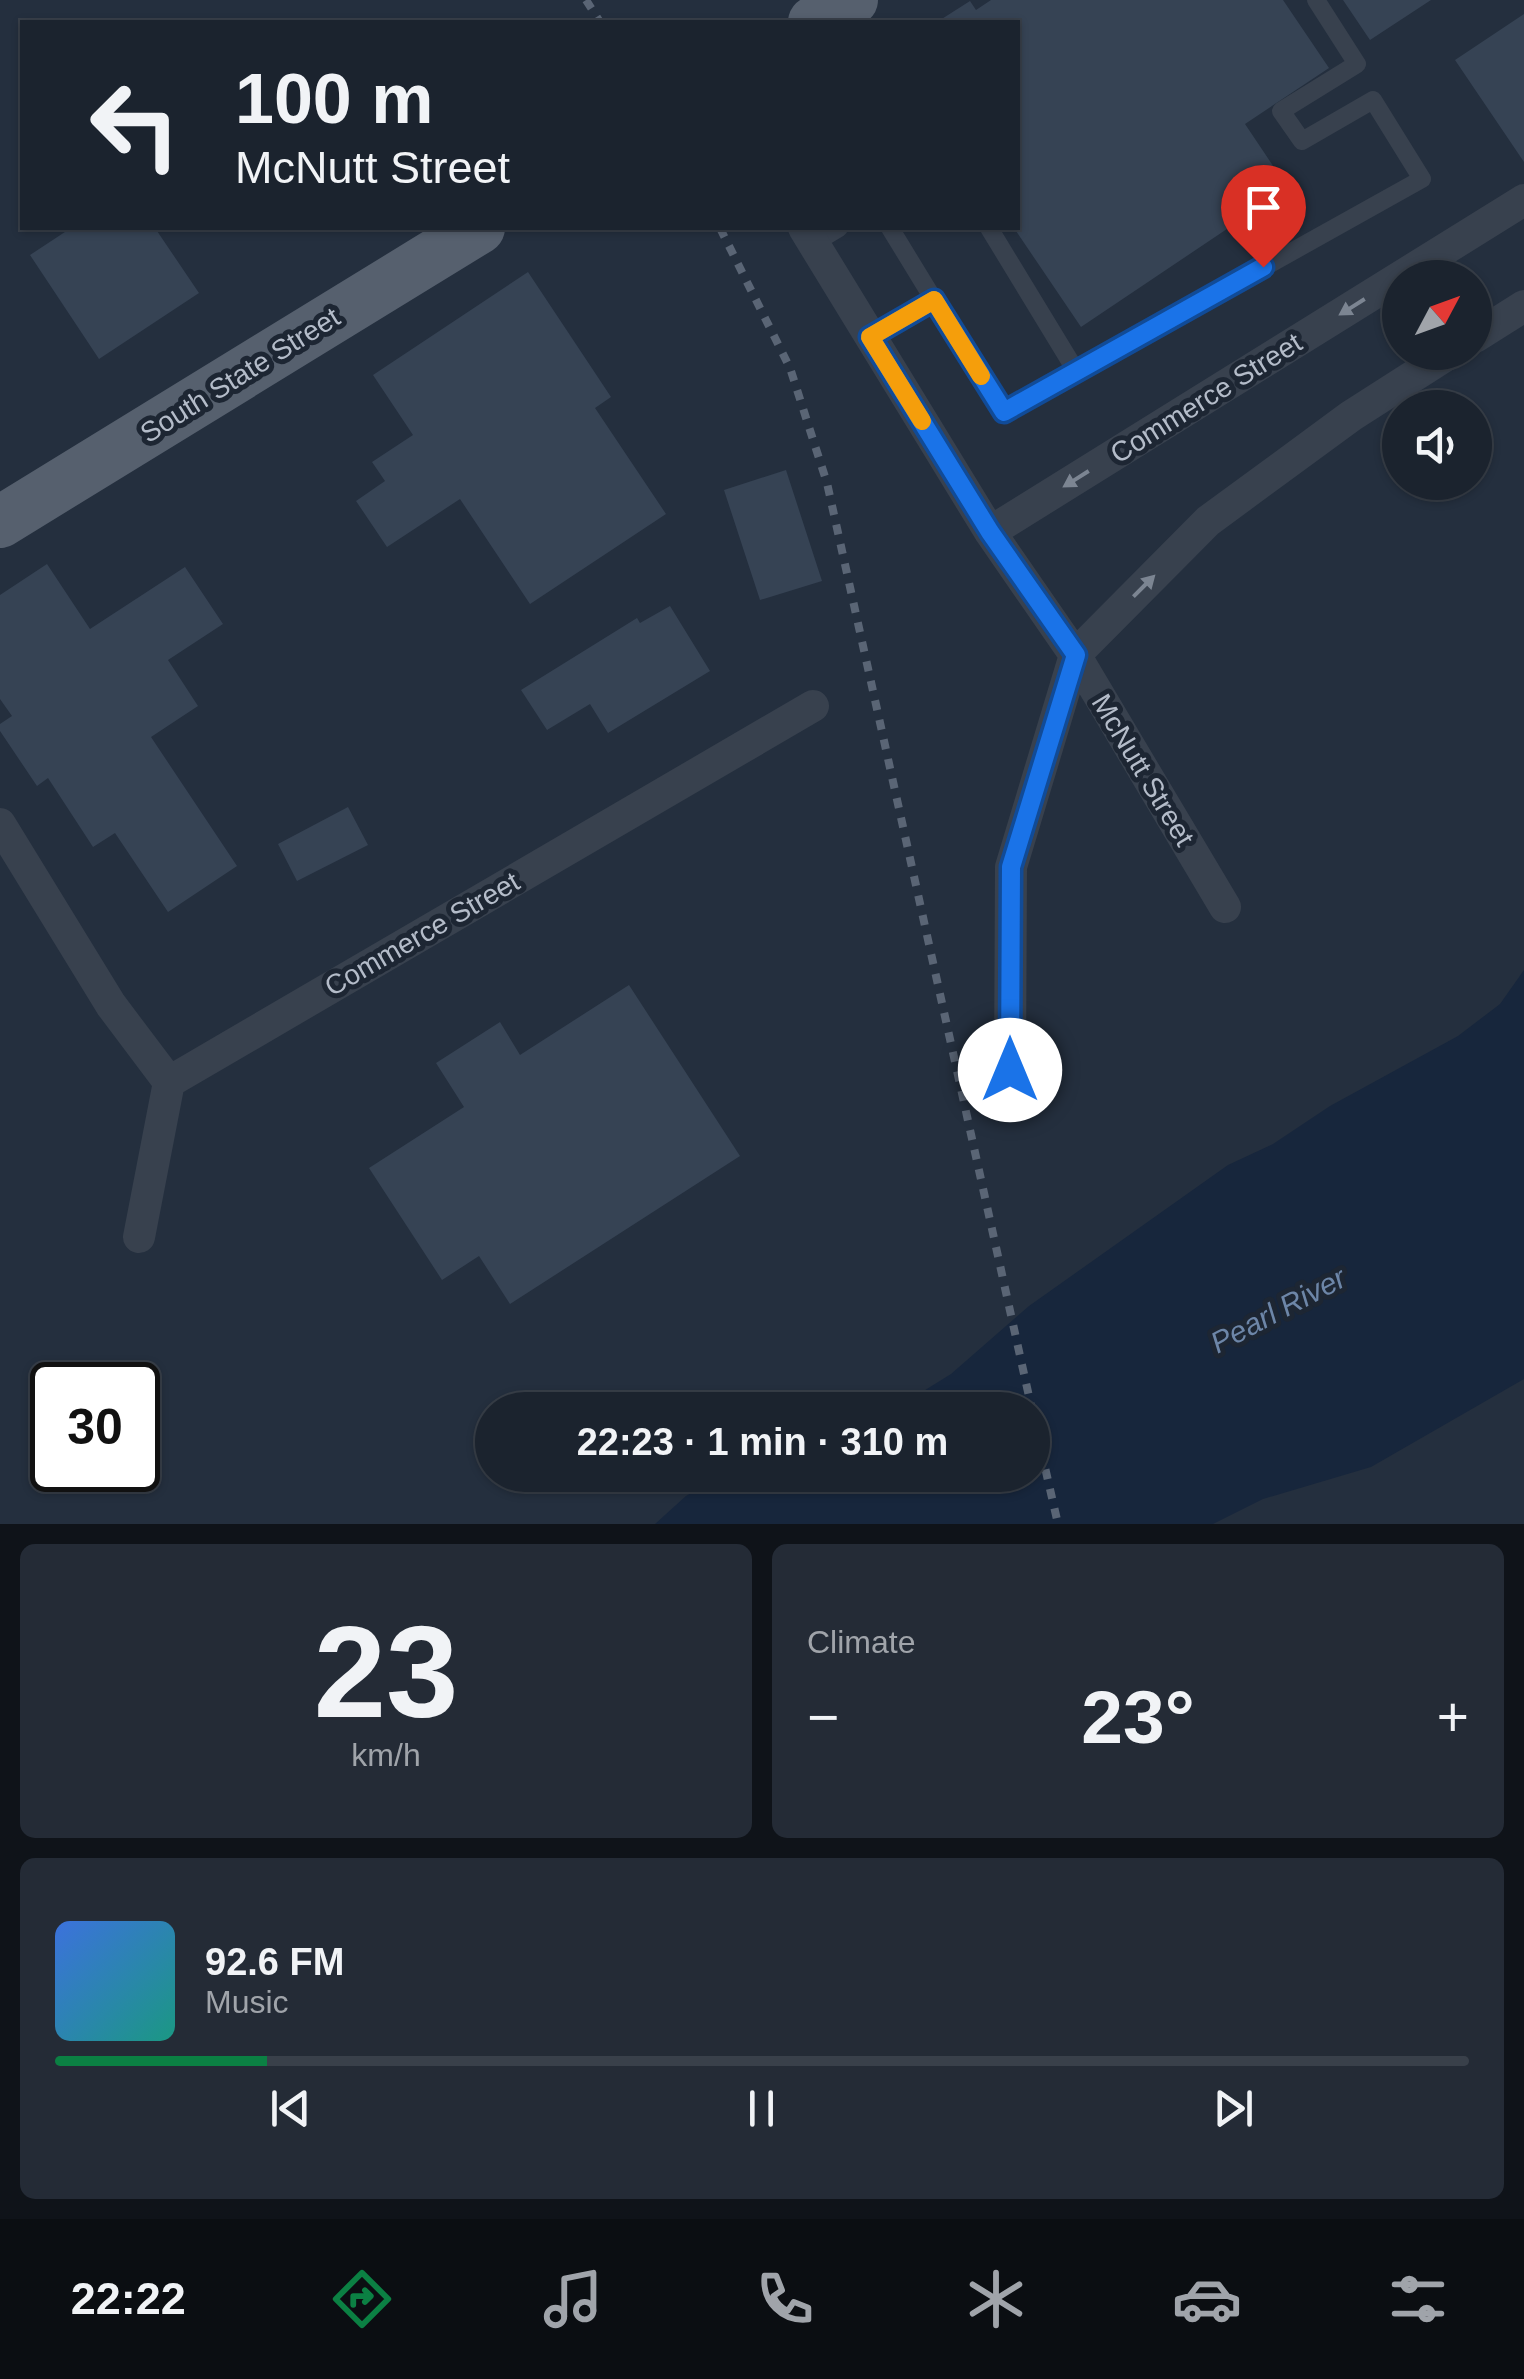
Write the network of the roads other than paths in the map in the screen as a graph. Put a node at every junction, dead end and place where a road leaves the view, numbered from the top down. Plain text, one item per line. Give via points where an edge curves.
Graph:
1 (852, 0) edge
2 (1316, 0) edge
3 (817, 20) edge
4 (1524, 200) edge
5 (476, 230) edge
6 (891, 230) edge
7 (989, 230) edge
8 (819, 232) edge
9 (934, 300) junction
10 (1524, 306) edge
11 (1492, 326) edge
12 (870, 337) junction
13 (1423, 370) edge
14 (1076, 371) junction
15 (0, 522) edge
16 (990, 532) junction
17 (1076, 655) junction
18 (812, 706) dead end
19 (0, 824) edge
20 (1225, 908) dead end
21 (1010, 1070) dead end
22 (169, 1082) junction
23 (139, 1238) dead end

1 - 3 main road
2 - 14 lane via 1357,64 1281,111 1302,141 1373,100 1422,178
4 -> 16 street, Commerce Street
5 - 15 main road, South State Street
6 - 9 lane
7 - 14 lane
8 - 12 street, McNutt Street
9 - 12 lane
9 - 14 lane via 1004,412
10 - 11 street
12 - 16 street, McNutt Street
17 -> 13 street via 1208,522
16 - 17 street, McNutt Street
17 - 20 street, McNutt Street
17 - 21 street via 1011,867
18 - 22 street, Commerce Street
19 - 22 street via 110,1005
22 - 23 street

